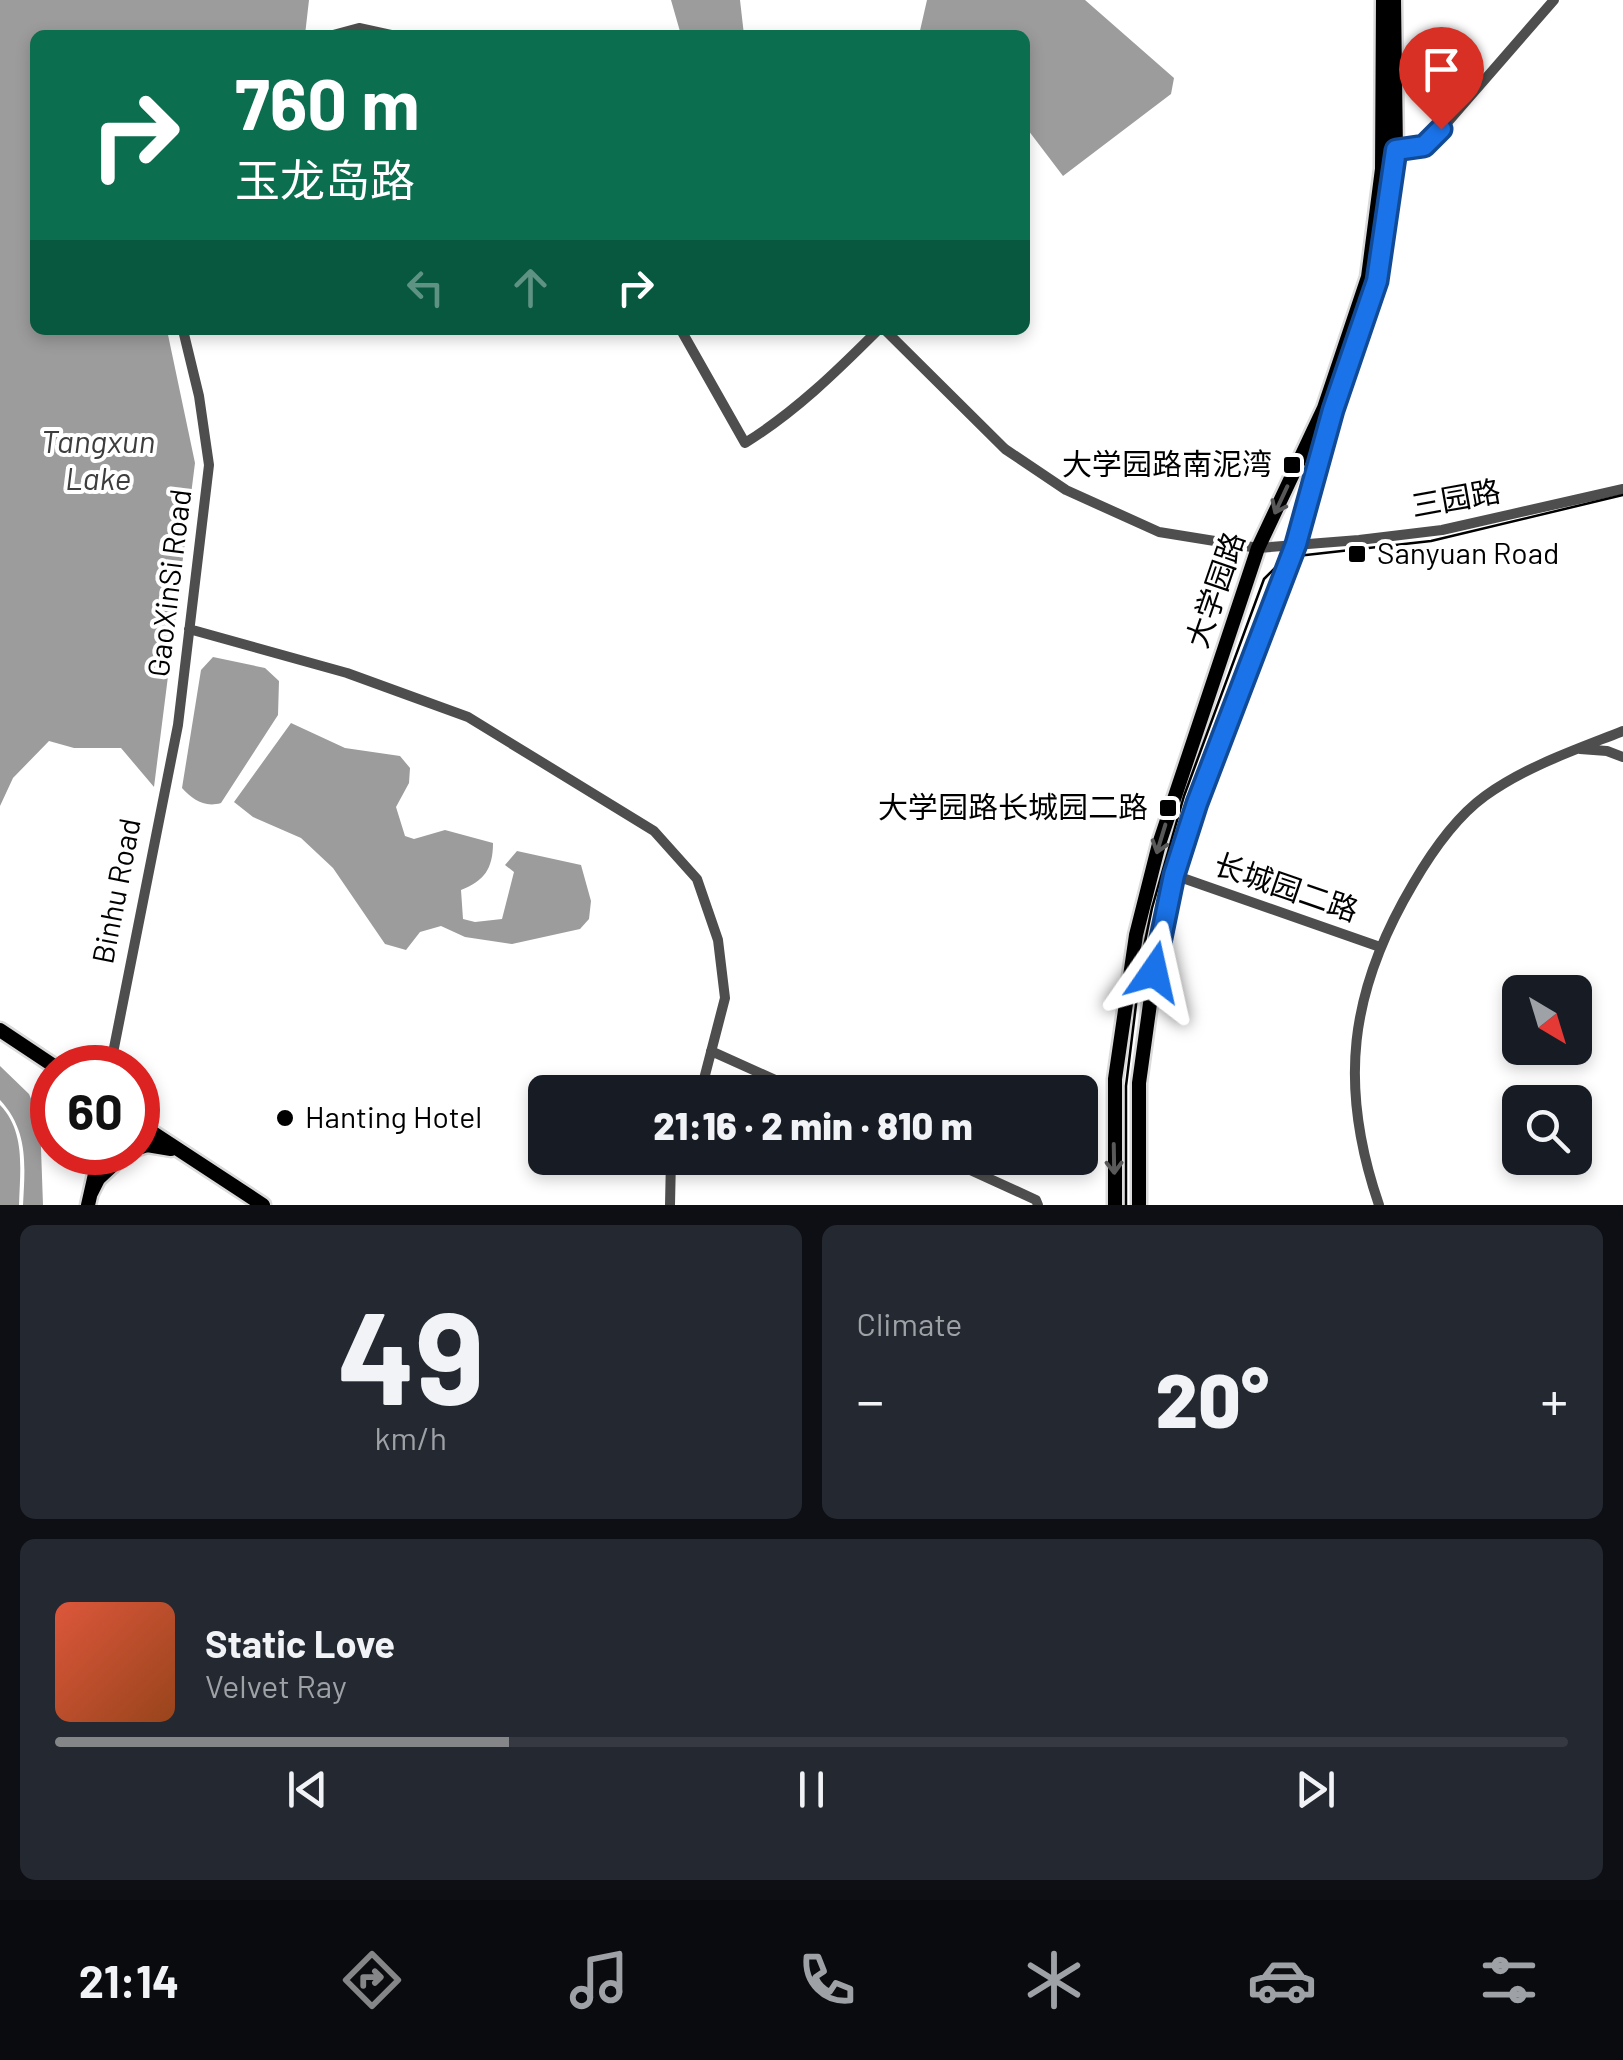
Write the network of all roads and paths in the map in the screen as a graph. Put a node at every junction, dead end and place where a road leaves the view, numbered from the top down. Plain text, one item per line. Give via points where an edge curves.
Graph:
1 (1383, 0) edge
2 (1394, 0) edge
3 (1554, 0) edge
4 (1389, 150) junction
5 (184, 335) edge
6 (684, 335) edge
7 (877, 335) edge
8 (887, 335) edge
9 (1623, 488) edge
10 (1296, 544) junction
11 (1258, 548) junction
12 (190, 629) junction
13 (1623, 732) edge
14 (1577, 749) junction
15 (1623, 757) edge
16 (1174, 875) junction
17 (1380, 947) junction
18 (0, 1030) edge
19 (115, 1045) edge
20 (30, 1050) edge
21 (711, 1051) junction
22 (705, 1075) edge
23 (764, 1075) edge
24 (160, 1140) edge
25 (160, 1147) edge
26 (174, 1150) junction
27 (92, 1175) edge
28 (101, 1175) edge
29 (671, 1175) edge
30 (981, 1175) edge
31 (87, 1201) edge
32 (263, 1205) edge
33 (670, 1205) edge
34 (1038, 1205) edge
35 (1115, 1205) edge
36 (1139, 1205) edge
37 (1379, 1205) edge

1 - 4 main road, 大学园路
2 - 4 main road, 大学园路
3 - 4 street via 1433,139
4 - 10 main road, 大学园路 via 1377,281
4 -> 11 main road, 大学园路 via 1368,277 1324,408
5 - 12 street, GaoXinSi Road via 209,465
6 - 7 street via 744,443
8 - 11 street via 1005,449 1066,490 1159,532
9 - 10 street, 三园路 via 1442,530
10 - 11 street
10 - 16 main road, 大学园路
11 -> 35 main road, 大学园路 via 1159,844 1136,935 1115,1079
12 - 19 street, GaoXinSi Road via 178,725
12 - 21 street via 347,673 468,717 654,832 697,880 718,940 724,998
13 - 14 street
14 - 15 street
14 - 17 street via 1529,768 1482,798 1431,854
16 - 17 street, 长城园二路
16 - 36 main road, 大学园路 via 1139,1083
17 - 37 street via 1353,1050 1354,1106
18 - 20 main road
21 - 22 street
21 - 23 street
24 - 26 main road
25 - 26 main road
26 - 32 main road
27 - 31 main road
28 - 31 main road
29 - 33 street
30 - 34 street

